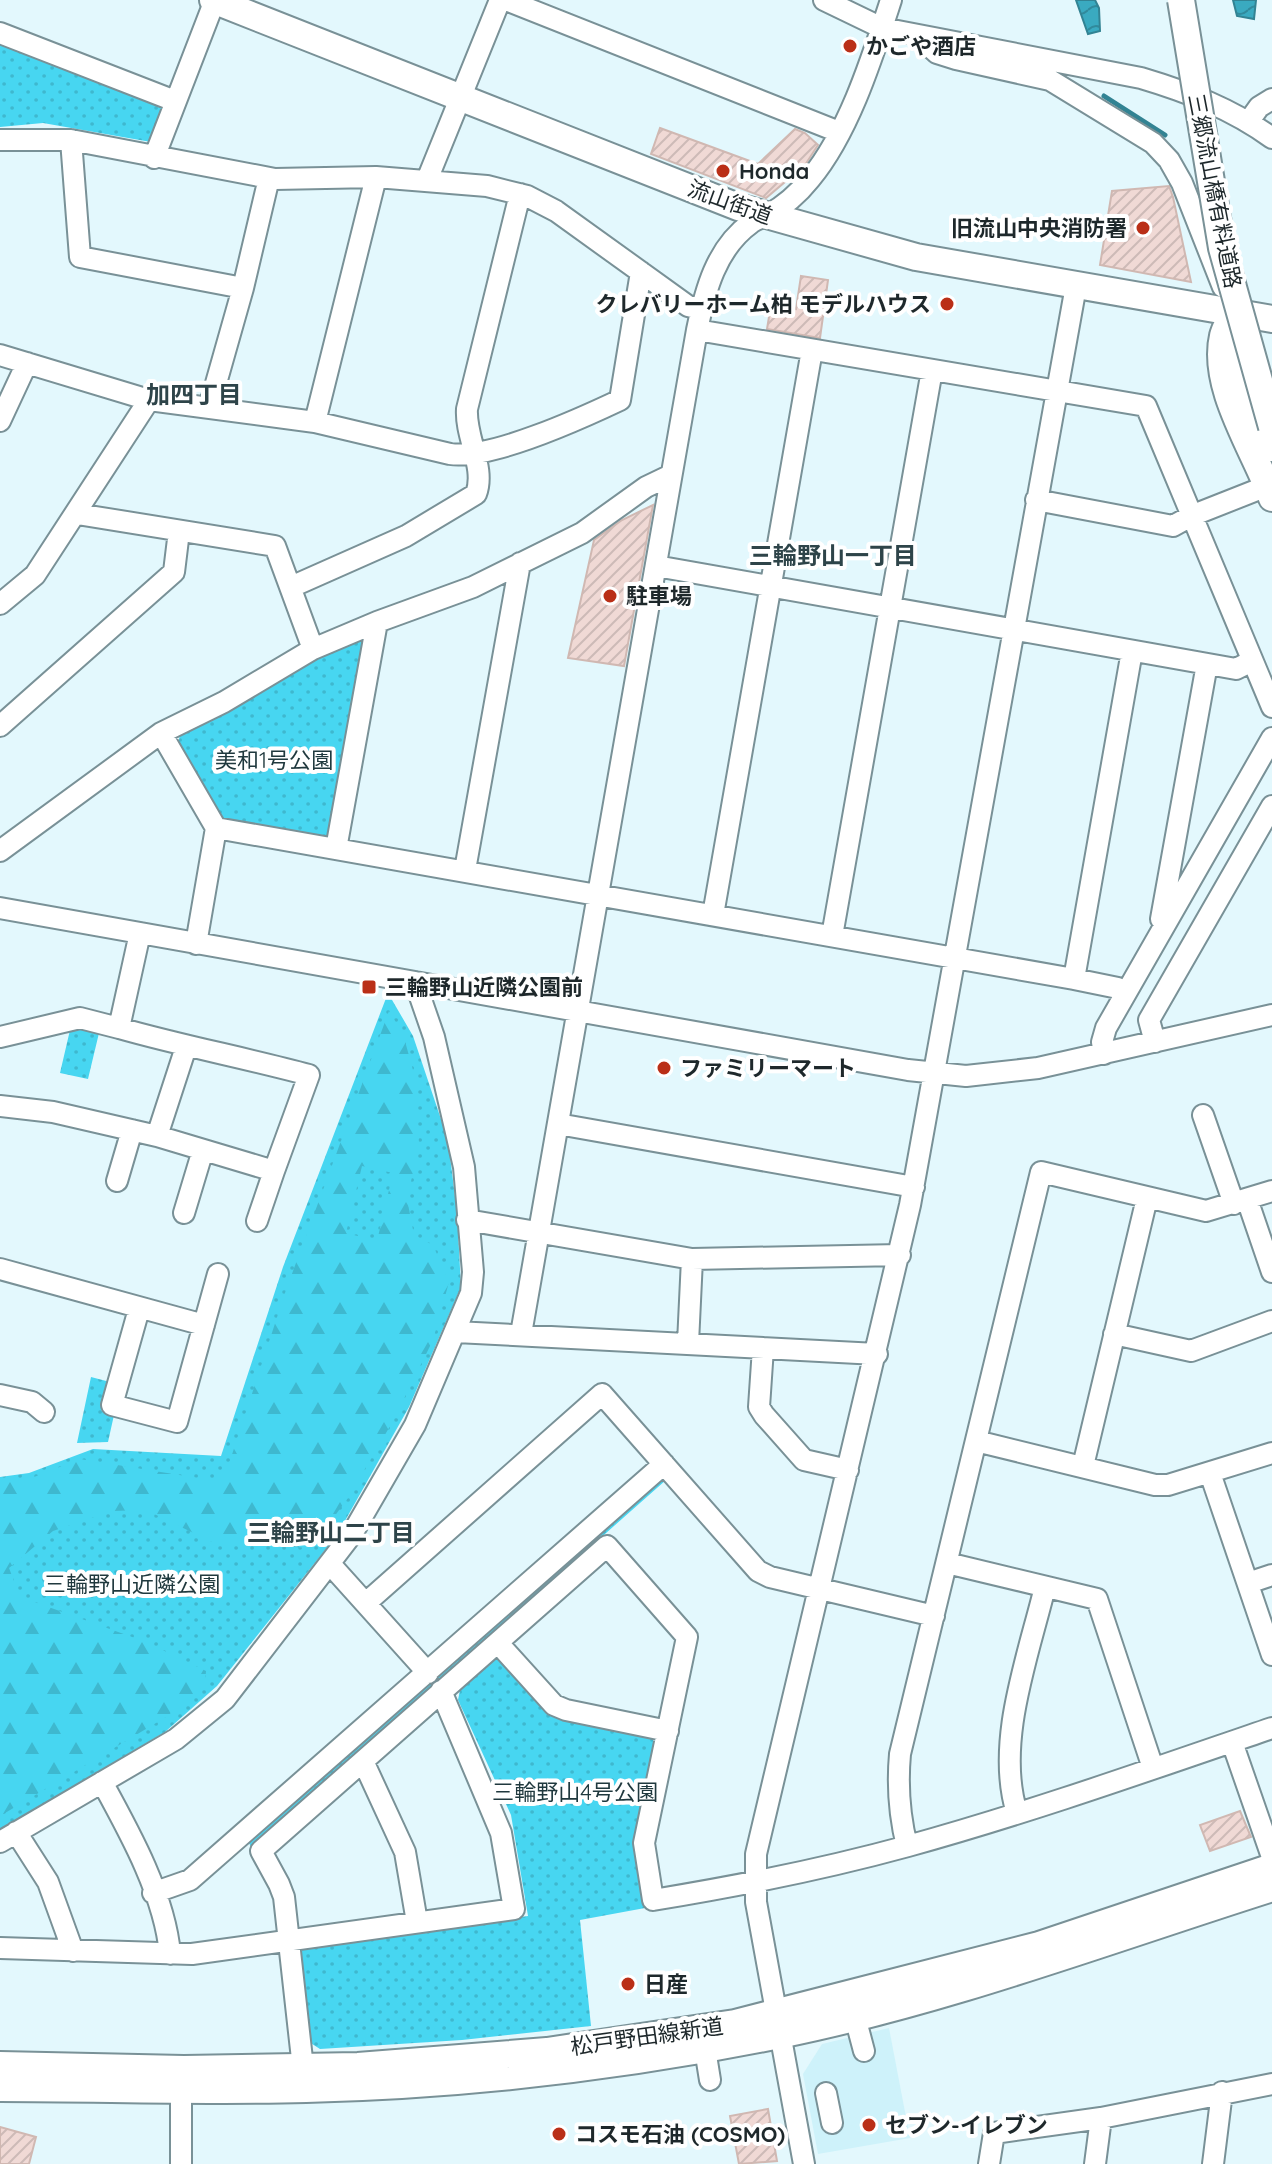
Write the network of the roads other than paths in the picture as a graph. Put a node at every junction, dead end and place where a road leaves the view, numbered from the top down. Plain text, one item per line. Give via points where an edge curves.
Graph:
1 (215, 0) edge
2 (500, 0) edge
3 (506, 0) edge
4 (824, 0) edge
5 (891, 0) edge
6 (1181, 0) edge
7 (882, 28) junction
8 (0, 33) edge
9 (917, 37) junction
10 (461, 98) junction
11 (1272, 99) edge
12 (175, 101) junction
13 (1249, 121) junction
14 (839, 132) junction
15 (1272, 138) edge
16 (0, 140) edge
17 (71, 140) junction
18 (154, 158) junction
19 (376, 177) junction
20 (269, 178) junction
21 (427, 180) junction
22 (520, 194) junction
23 (766, 216) junction
24 (641, 272) junction
25 (1076, 286) junction
26 (243, 288) junction
27 (701, 309) junction
28 (1233, 312) junction
29 (1272, 319) edge
30 (697, 330) junction
31 (812, 350) junction
32 (0, 355) edge
33 (27, 363) junction
34 (932, 370) junction
35 (1056, 391) junction
36 (149, 400) junction
37 (209, 408) junction
38 (0, 421) edge
39 (315, 422) junction
40 (1272, 427) edge
41 (1272, 448) edge
42 (474, 454) junction
43 (671, 475) junction
44 (1270, 492) edge
45 (1036, 500) junction
46 (77, 514) junction
47 (1191, 516) junction
48 (179, 531) junction
49 (520, 563) junction
50 (656, 566) junction
51 (772, 586) junction
52 (291, 587) junction
53 (0, 604) edge
54 (891, 607) junction
55 (377, 622) junction
56 (1013, 629) junction
57 (313, 649) junction
58 (1132, 651) junction
59 (1252, 661) junction
60 (1207, 664) junction
61 (1272, 707) edge
62 (0, 726) edge
63 (161, 733) junction
64 (1272, 738) edge
65 (1272, 806) edge
66 (216, 828) junction
67 (336, 849) junction
68 (0, 851) edge
69 (465, 870) junction
70 (597, 896) junction
71 (0, 908) edge
72 (713, 915) junction
73 (140, 933) junction
74 (1158, 934) junction
75 (832, 936) junction
76 (196, 944) junction
77 (955, 959) junction
78 (1074, 979) junction
79 (415, 982) junction
80 (1125, 993) junction
81 (577, 1011) junction
82 (1272, 1015) edge
83 (119, 1028) junction
84 (0, 1037) edge
85 (1155, 1042) junction
86 (186, 1047) junction
87 (1104, 1054) junction
88 (936, 1072) junction
89 (0, 1106) edge
90 (1203, 1115) dead end
91 (558, 1124) junction
92 (132, 1130) junction
93 (157, 1136) junction
94 (203, 1150) junction
95 (274, 1171) junction
96 (117, 1181) dead end
97 (914, 1187) junction
98 (1272, 1191) edge
99 (1147, 1198) junction
100 (1241, 1201) junction
101 (184, 1213) dead end
102 (467, 1220) junction
103 (257, 1221) dead end
104 (538, 1231) junction
105 (900, 1255) junction
106 (692, 1259) junction
107 (0, 1269) edge
108 (1272, 1272) edge
109 (218, 1274) dead end
110 (139, 1309) junction
111 (1272, 1321) edge
112 (204, 1325) junction
113 (456, 1332) junction
114 (521, 1334) junction
115 (1114, 1334) junction
116 (688, 1343) junction
117 (763, 1348) junction
118 (877, 1354) junction
119 (0, 1395) edge
120 (44, 1412) dead end
121 (976, 1441) junction
122 (1272, 1453) edge
123 (664, 1464) junction
124 (1083, 1466) junction
125 (848, 1470) junction
126 (1210, 1473) junction
127 (947, 1563) junction
128 (330, 1564) junction
129 (1272, 1575) edge
130 (1248, 1583) junction
131 (1045, 1587) junction
132 (819, 1589) junction
133 (367, 1602) junction
134 (934, 1616) junction
135 (498, 1643) junction
136 (1272, 1655) edge
137 (428, 1673) junction
138 (441, 1691) junction
139 (1272, 1728) edge
140 (668, 1731) junction
141 (1232, 1742) junction
142 (363, 1761) junction
143 (1153, 1768) junction
144 (102, 1782) junction
145 (1017, 1813) junction
146 (8, 1837) edge
147 (907, 1846) junction
148 (1272, 1857) edge
149 (1272, 1867) edge
150 (755, 1882) junction
151 (1272, 1888) edge
152 (153, 1893) junction
153 (417, 1922) junction
154 (288, 1941) junction
155 (0, 1948) edge
156 (73, 1951) junction
157 (170, 1954) junction
158 (855, 2017) junction
159 (778, 2024) junction
160 (705, 2049) junction
161 (864, 2051) dead end
162 (0, 2065) edge
163 (303, 2068) junction
164 (710, 2080) dead end
165 (1272, 2084) edge
166 (0, 2088) edge
167 (181, 2089) junction
168 (1222, 2092) junction
169 (792, 2100) junction
170 (1101, 2118) junction
171 (832, 2123) dead end
172 (181, 2164) edge
173 (804, 2164) edge
174 (989, 2164) edge
175 (1095, 2164) edge
176 (1213, 2164) edge

1 - 10 main road, 流山街道
1 - 12 street
2 - 10 street
3 - 14 street
4 - 7 street
5 - 7 street
6 - 40 main road, 三郷流山橋有料道路, bridge via 1222,248
7 - 9 street
7 - 14 street
8 - 12 street
9 - 13 street via 1141,78 1180,89
9 - 28 street via 937,53 1050,80 1153,143 1182,183
10 - 21 street
10 - 23 main road, 流山街道
11 - 13 street
12 - 18 street
13 - 15 street
14 - 23 street via 809,181
16 - 17 street
17 - 18 street
17 - 26 street via 80,257
18 - 20 street
19 - 20 street
19 - 21 street
19 - 39 street
20 - 26 street
21 - 22 street
22 - 24 street via 580,226
22 - 42 street via 467,409
23 - 25 main road, 流山街道 via 916,257
23 - 27 street via 751,223 718,260
24 - 27 street via 688,306
24 - 42 street via 620,400 568,424
25 - 28 main road, 流山街道
25 - 35 street
26 - 37 street
27 - 30 street
28 - 29 main road, 流山街道
28 - 41 main road via 1244,339 1241,378 1248,407
28 - 44 main road via 1223,336 1223,372
30 - 31 street
30 - 43 street
31 - 34 street
31 - 51 street
32 - 33 street
33 - 36 street
33 - 38 street
34 - 35 street
34 - 54 street
35 - 45 street
35 - 47 street via 1146,406
36 - 37 street
36 - 46 street
37 - 39 street
39 - 42 street via 450,454
42 - 52 street via 479,484 470,500 406,536
43 - 49 street via 582,533
43 - 50 street
44 - 47 street
45 - 47 street via 1173,526
45 - 56 street
46 - 48 street
46 - 53 street via 35,575
47 - 59 street
48 - 52 street via 275,546
48 - 62 street via 174,572
49 - 55 street via 473,587
49 - 69 street
50 - 51 street
50 - 70 street
51 - 54 street
51 - 72 street
52 - 57 street
54 - 56 street
54 - 75 street
55 - 57 street
55 - 67 street
56 - 58 street
56 - 77 street
57 - 63 street
58 - 60 street
58 - 78 street
59 - 60 street via 1236,669
59 - 61 street
60 - 74 street
63 - 66 street
63 - 68 street
64 - 74 street
65 - 85 street via 1149,1020
66 - 67 street
66 - 76 street
67 - 69 street
69 - 70 street
70 - 72 street
70 - 81 street
71 - 73 street
72 - 75 street
73 - 76 street
73 - 83 street
74 - 80 street
75 - 77 street
76 - 79 street
77 - 78 street
77 - 88 street
78 - 80 street
79 - 81 street
79 - 102 street via 434,1037 464,1167
80 - 87 street via 1106,1028
81 - 88 street
81 - 91 street
82 - 85 street
83 - 84 street via 80,1018
83 - 86 street
85 - 87 street
86 - 93 street
86 - 95 street via 309,1075
87 - 88 street via 991,1074
88 - 97 street
89 - 92 street
90 - 100 street
91 - 97 street
91 - 104 street
92 - 93 street
92 - 96 street
93 - 94 street
94 - 95 street
94 - 101 street
95 - 103 street
97 - 105 street
98 - 100 street
99 - 100 street via 1206,1211
99 - 115 street
99 - 121 street via 1041,1172
100 - 108 street
102 - 104 street
102 - 113 street via 471,1293
104 - 106 street
104 - 114 street
105 - 106 street
105 - 118 street
106 - 116 street
107 - 110 street
109 - 112 street
110 - 112 street
110 - 112 street via 112,1405 177,1422
111 - 115 street via 1191,1351
113 - 114 street
113 - 128 street via 415,1425
114 - 116 street
115 - 124 street
116 - 117 street
117 - 118 street
117 - 125 street via 759,1407 764,1415 804,1460
118 - 125 street
119 - 120 street via 32,1402
121 - 124 street
121 - 127 street
122 - 126 street
123 - 132 street via 758,1571
123 - 133 street via 602,1394
123 - 137 street
124 - 126 street via 1155,1485
125 - 132 street
126 - 130 street
127 - 131 street
127 - 134 street
128 - 133 street
128 - 144 street via 225,1699 176,1739
129 - 130 street
130 - 136 street
131 - 143 street via 1097,1599
131 - 145 street via 1011,1730 1008,1764
132 - 134 street
132 - 150 street via 761,1827
133 - 137 street
134 - 147 street via 900,1754 899,1815
135 - 138 street
135 - 140 street via 554,1705
135 - 140 street via 607,1546 687,1637
137 - 152 street via 190,1880
138 - 142 street
138 - 153 street via 501,1833 514,1909
139 - 141 street
140 - 150 street via 644,1843 653,1900
141 - 143 street
141 - 148 street
142 - 153 street via 405,1852
142 - 154 street via 261,1851 284,1897
143 - 145 street
144 - 146 street
144 - 152 street via 138,1846
145 - 147 street
146 - 156 street via 48,1882
147 - 150 street
149 - 159 main road, 松戸野田線新道
150 - 159 street
151 - 158 main road, 松戸野田線新道 via 947,1994
152 - 157 street
153 - 154 street
154 - 157 street
154 - 163 street
155 - 156 street
156 - 157 street
158 - 159 main road, 松戸野田線新道
158 - 161 street
159 - 160 main road, 松戸野田線新道
159 - 163 main road, 松戸野田線新道 via 735,2023 547,2051
159 - 169 street
160 - 164 street
160 - 167 main road, 松戸野田線新道 via 498,2076 307,2089
162 - 163 main road, 松戸野田線新道
165 - 168 street
166 - 167 main road, 松戸野田線新道
167 - 172 street
168 - 170 street
168 - 176 street
169 - 171 street via 823,2093
169 - 173 street
170 - 174 street via 994,2133
170 - 175 street

